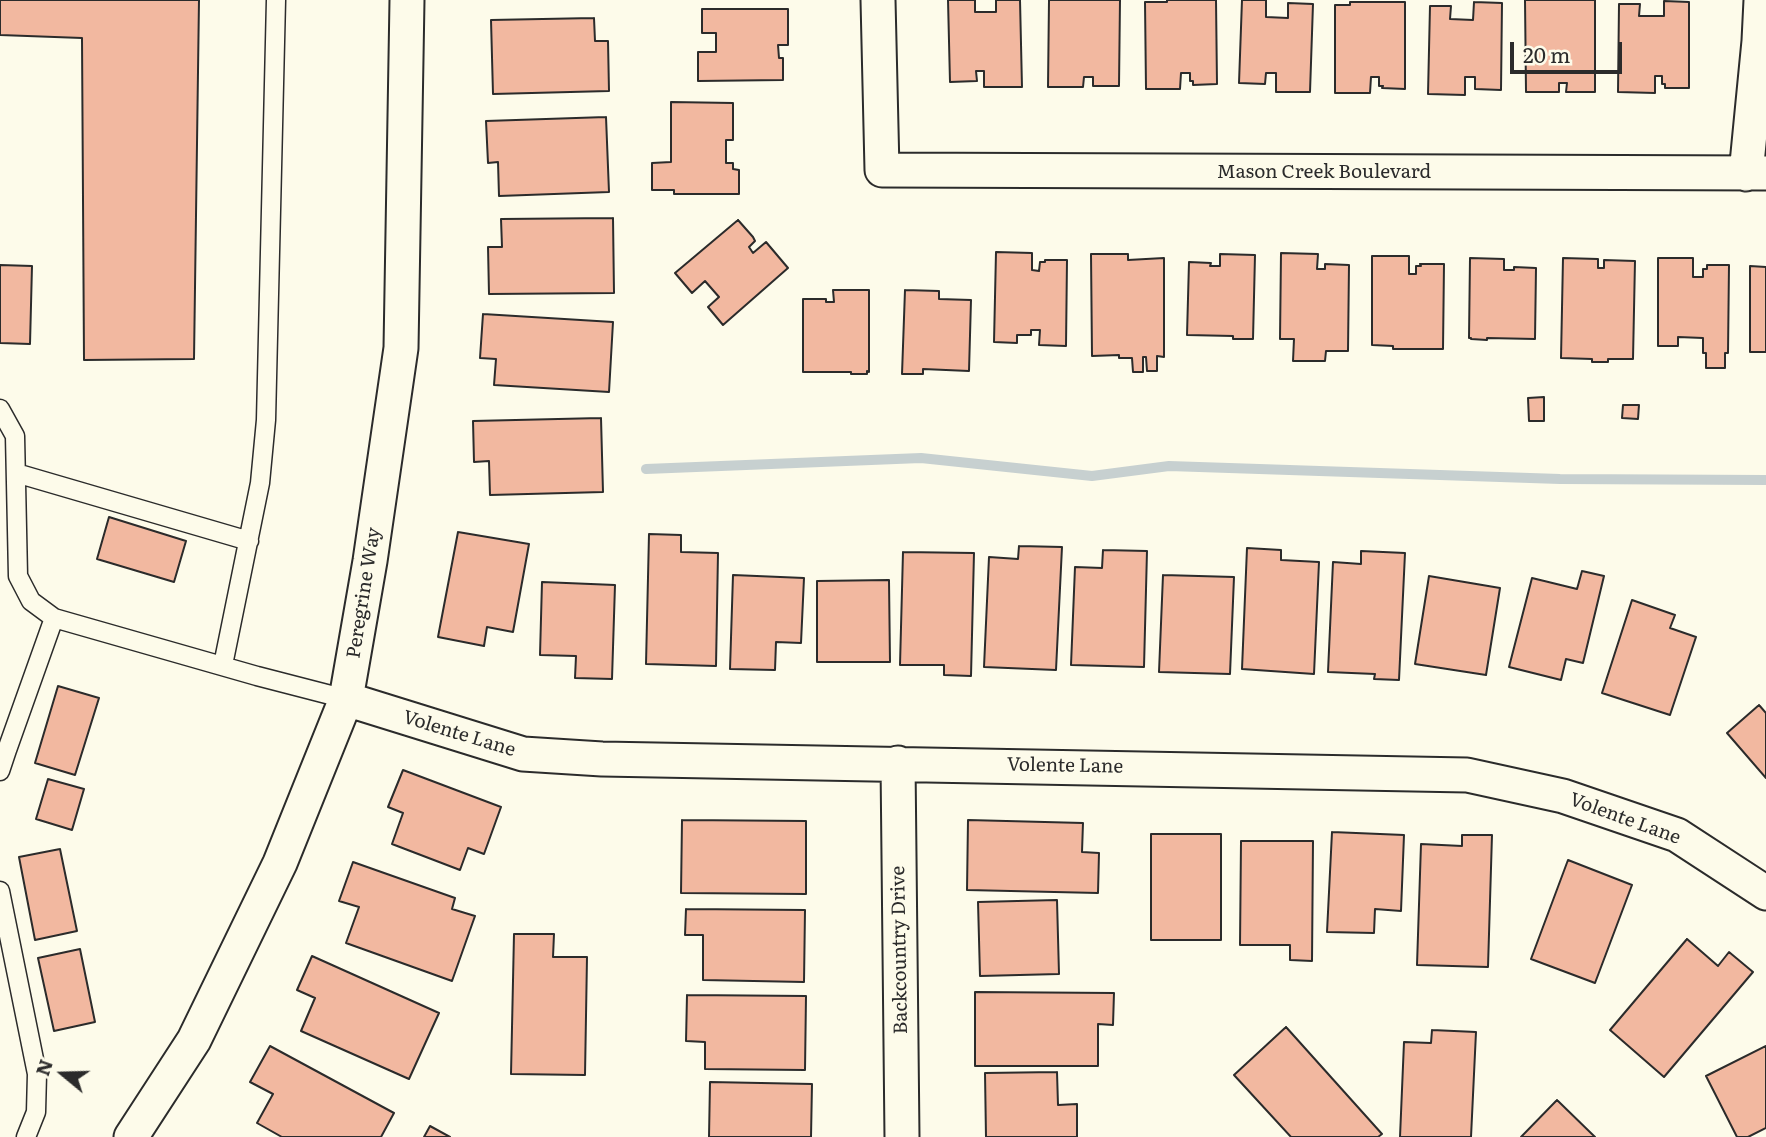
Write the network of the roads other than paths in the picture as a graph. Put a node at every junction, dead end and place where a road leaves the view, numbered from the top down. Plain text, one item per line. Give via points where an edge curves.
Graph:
1 (276, 0) edge
2 (407, 0) edge
3 (878, 0) edge
4 (1761, 0) edge
5 (1756, 174) edge
6 (0, 408) edge
7 (16, 472) junction
8 (248, 541) junction
9 (54, 618) junction
10 (223, 665) junction
11 (346, 699) junction
12 (4, 751) edge
13 (898, 763) junction
14 (0, 771) edge
15 (0, 891) edge
16 (1766, 893) edge
17 (26, 1137) edge
18 (131, 1137) edge
19 (902, 1137) edge

1 - 8 lane via 266,420
2 - 11 street, Peregrine Way via 401,348
3 - 5 street, Mason Creek Boulevard via 881,170
4 - 5 street
6 - 7 lane via 15,436
7 - 8 lane
7 - 9 lane via 18,576 31,601
8 - 10 lane
9 - 10 lane
9 - 12 lane
10 - 11 lane
11 - 13 street, Volente Lane via 523,754
11 - 18 street, Peregrine Way via 280,863 194,1040
12 - 14 lane
13 - 16 street, Volente Lane via 1466,775 1563,796 1677,835
13 - 19 street, Backcountry Drive
15 - 17 lane via 37,1074 36,1112

